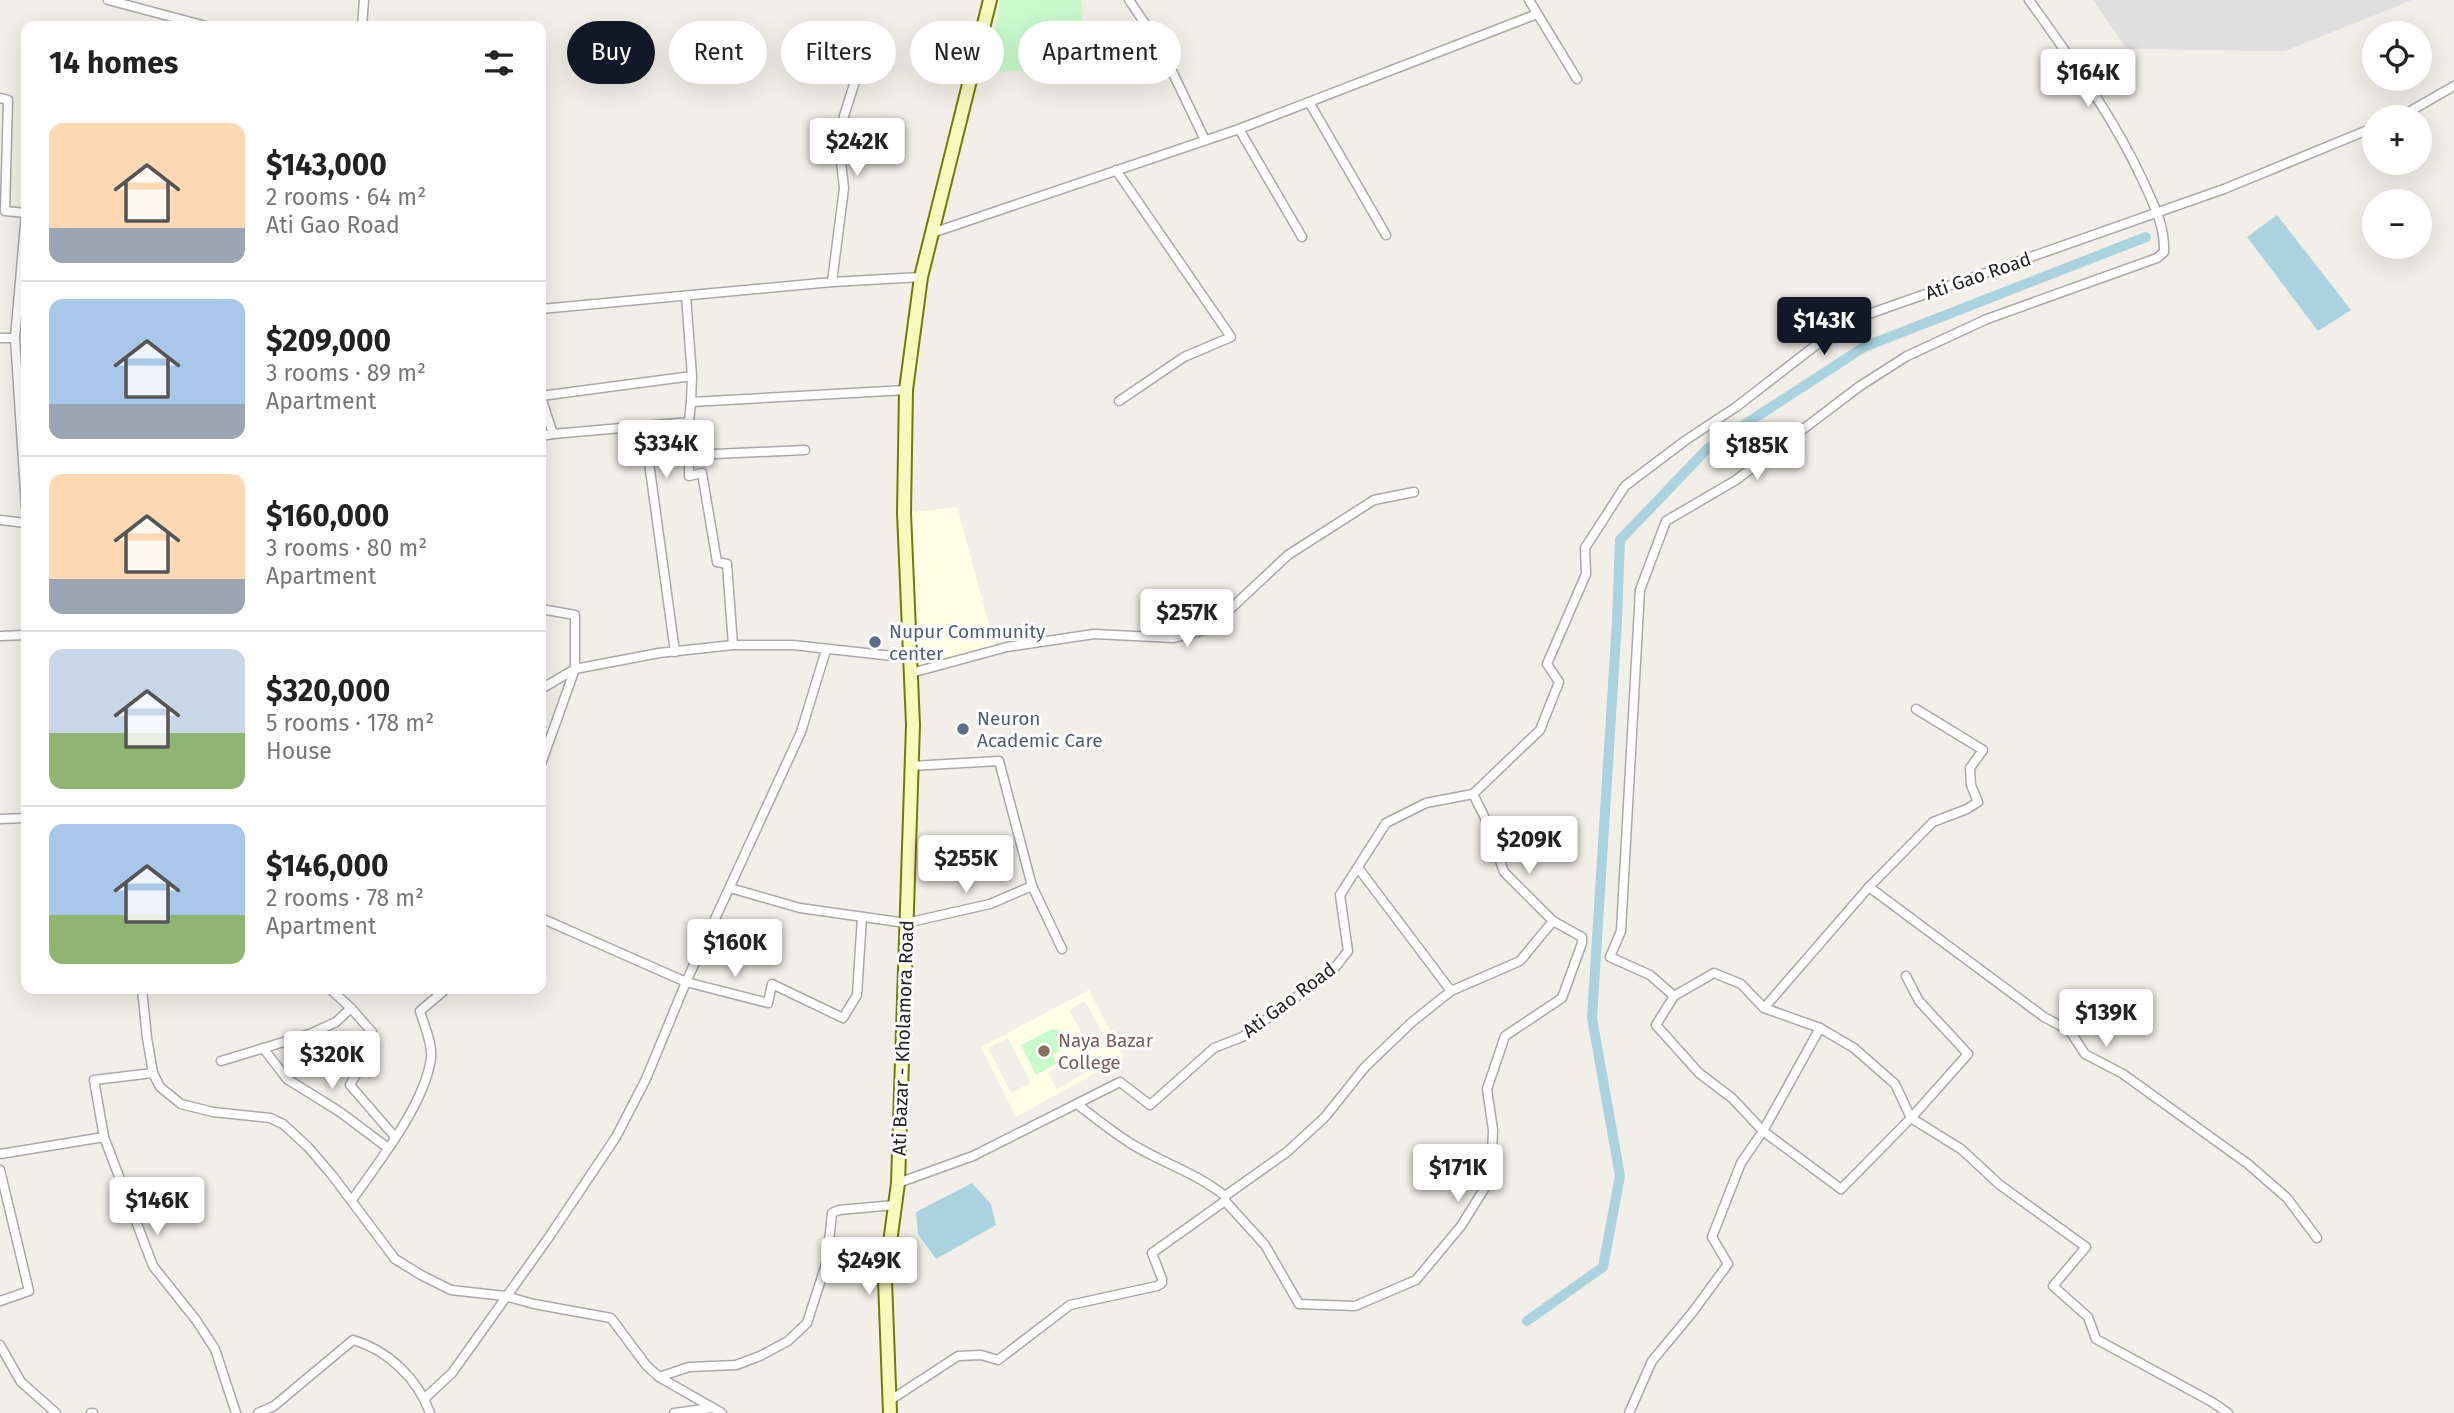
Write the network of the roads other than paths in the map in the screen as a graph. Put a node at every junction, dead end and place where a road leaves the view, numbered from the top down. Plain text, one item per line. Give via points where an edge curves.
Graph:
1 (108, 0) edge
2 (364, 0) edge
3 (990, 0) edge
4 (1129, 0) edge
5 (1529, 0) edge
6 (2029, 0) edge
7 (1537, 14) junction
8 (187, 21) edge
9 (362, 21) edge
10 (1577, 79) dead end
11 (854, 84) edge
12 (2454, 86) edge
13 (0, 98) edge
14 (1309, 102) junction
15 (2421, 105) edge
16 (1240, 129) junction
17 (2362, 132) edge
18 (1205, 140) junction
19 (1116, 170) junction
20 (21, 213) edge
21 (2157, 213) junction
22 (932, 233) junction
23 (1386, 234) dead end
24 (1302, 237) dead end
25 (921, 277) junction
26 (832, 282) junction
27 (686, 296) junction
28 (21, 303) edge
29 (546, 309) edge
30 (0, 338) edge
31 (15, 338) junction
32 (692, 376) junction
33 (906, 390) junction
34 (546, 395) edge
35 (1119, 401) dead end
36 (691, 402) junction
37 (546, 413) edge
38 (689, 422) junction
39 (644, 426) junction
40 (21, 430) edge
41 (552, 433) junction
42 (546, 435) edge
43 (805, 450) dead end
44 (688, 456) junction
45 (648, 457) junction
46 (1414, 492) dead end
47 (0, 520) edge
48 (21, 522) edge
49 (546, 610) edge
50 (21, 635) edge
51 (0, 636) edge
52 (733, 645) junction
53 (827, 650) junction
54 (675, 652) junction
55 (911, 658) junction
56 (575, 669) junction
57 (911, 673) junction
58 (546, 686) edge
59 (1916, 709) dead end
60 (546, 750) edge
61 (911, 766) junction
62 (1473, 794) junction
63 (21, 818) edge
64 (0, 819) edge
65 (1359, 869) junction
66 (1032, 886) junction
67 (1869, 887) junction
68 (730, 888) junction
69 (862, 917) junction
70 (546, 920) edge
71 (1553, 921) junction
72 (906, 923) junction
73 (1062, 949) dead end
74 (1906, 976) dead end
75 (686, 982) junction
76 (1451, 991) junction
77 (143, 994) edge
78 (336, 994) edge
79 (440, 994) edge
80 (1674, 996) junction
81 (351, 1008) junction
82 (1764, 1008) junction
83 (1820, 1028) junction
84 (263, 1048) junction
85 (221, 1060) dead end
86 (153, 1073) junction
87 (1077, 1104) junction
88 (1910, 1118) junction
89 (1763, 1131) junction
90 (104, 1137) junction
91 (395, 1137) junction
92 (388, 1148) junction
93 (0, 1154) edge
94 (0, 1170) edge
95 (898, 1183) junction
96 (1225, 1198) junction
97 (352, 1200) junction
98 (895, 1205) junction
99 (2317, 1238) dead end
100 (505, 1296) junction
101 (0, 1301) edge
102 (0, 1345) edge
103 (659, 1377) junction
104 (425, 1398) junction
105 (889, 1407) edge
106 (712, 1408) junction
107 (56, 1413) edge
108 (236, 1413) edge
109 (258, 1413) edge
110 (430, 1413) edge
111 (674, 1413) edge
112 (722, 1413) edge
113 (1629, 1413) edge
114 (2228, 1413) edge

1 - 8 street
2 - 9 street
3 - 22 main road, Ati Bazar - Kholamora Road
4 - 18 street via 1159,44
5 - 7 street
6 - 21 street via 2096,94 2132,156
7 - 10 street
7 - 14 street
11 - 26 street via 844,116 840,153 844,188
12 - 15 street
13 - 20 street via 8,100 5,211
14 - 16 street
14 - 23 street
16 - 18 street
16 - 24 street
17 - 21 street, Ati Gao Road
18 - 19 street
19 - 22 street
19 - 35 street via 1231,337 1184,357
21 - 62 street, Ati Gao Road via 1846,322 1625,486 1585,548 1586,574 1547,664 1559,682 1540,730
21 - 80 street via 2164,252 2157,258 1987,319 1907,356 1736,480 1666,521 1640,590 1621,931 1611,957 1650,975
22 - 25 main road, Ati Bazar - Kholamora Road
25 - 26 street
25 - 33 main road, Ati Bazar - Kholamora Road
26 - 27 street
27 - 29 street
27 - 32 street
28 - 31 street
30 - 31 street
31 - 40 street
32 - 34 street
32 - 36 street
33 - 36 street
33 - 55 main road, Ati Bazar - Kholamora Road via 904,513
36 - 38 street
37 - 41 street
38 - 39 street
38 - 44 street
39 - 41 street
39 - 45 street
41 - 42 street
43 - 44 street
44 - 45 street
44 - 52 street via 689,476 702,473 718,562 727,564
45 - 54 street
46 - 57 street via 1374,500 1288,555 1209,629 1174,638 1094,634 1006,647
47 - 48 street
49 - 56 street via 575,615
50 - 51 street
52 - 53 street
52 - 54 street
53 - 55 street
53 - 68 street via 801,732
54 - 56 street
55 - 57 main road, Ati Bazar - Kholamora Road
56 - 58 street
56 - 60 street
57 - 61 main road, Ati Bazar - Kholamora Road
59 - 67 street via 1983,750 1970,768 1978,802 1933,822
61 - 66 street via 999,761
61 - 72 main road, Ati Bazar - Kholamora Road
62 - 65 street, Ati Gao Road via 1426,803 1386,823
62 - 71 street via 1504,872
63 - 64 street
65 - 76 street
65 - 87 street, Ati Gao Road via 1340,895 1348,951 1333,970 1242,1037 1214,1048 1150,1105 1120,1082
66 - 72 street via 990,904
66 - 73 street
67 - 82 street
67 - 99 street via 2044,1017 2070,1031 2085,1055 2123,1074 2248,1164 2287,1198
68 - 69 street via 800,908
68 - 75 street
69 - 72 street
69 - 75 street via 856,995 843,1018 772,984 768,1003
70 - 75 street
71 - 76 street via 1520,961
71 - 96 street via 1583,937 1562,998 1505,1036 1487,1090 1493,1130 1492,1178 1461,1226 1416,1280 1355,1307 1299,1304 1265,1245
72 - 95 main road, Ati Bazar - Kholamora Road
74 - 88 street via 1919,1000 1969,1054
75 - 100 street via 616,1137
76 - 96 street via 1365,1067 1325,1117 1287,1152
77 - 86 street
78 - 81 street
79 - 91 street via 420,1011 432,1057 420,1094
80 - 82 street via 1714,973 1741,984
80 - 89 street via 1656,1025 1699,1073 1732,1098
81 - 84 street via 336,1022 310,1034
81 - 91 street via 372,1032 366,1057 351,1084
82 - 83 street
83 - 88 street via 1854,1048 1895,1083
83 - 89 street
84 - 85 street
84 - 92 street via 287,1079
86 - 90 street via 93,1080
86 - 97 street via 160,1087 181,1104 283,1124
87 - 95 street via 973,1156
87 - 96 street via 1129,1142 1210,1184
88 - 89 street via 1841,1189
88 - 114 street via 1961,1149 2000,1185 2086,1247 2053,1286 2088,1317 2096,1339
89 - 113 street via 1741,1163 1712,1237 1728,1264 1652,1361
90 - 93 street
90 - 108 street via 153,1266 215,1349
91 - 92 street
92 - 97 street
94 - 101 street via 29,1291
95 - 98 main road, Ati Bazar - Kholamora Road
96 - 105 street via 1152,1254 1162,1283 1070,1305 998,1360 958,1356
97 - 100 street via 395,1259 451,1290
98 - 103 street via 832,1213 827,1261 807,1322 788,1341 736,1365 689,1367
98 - 105 main road, Ati Bazar - Kholamora Road via 885,1280
100 - 103 street via 611,1318
100 - 104 street via 452,1373
102 - 107 street via 21,1382
103 - 106 street
104 - 109 street via 404,1370 353,1340 274,1406
104 - 110 street
106 - 111 street
106 - 112 street

